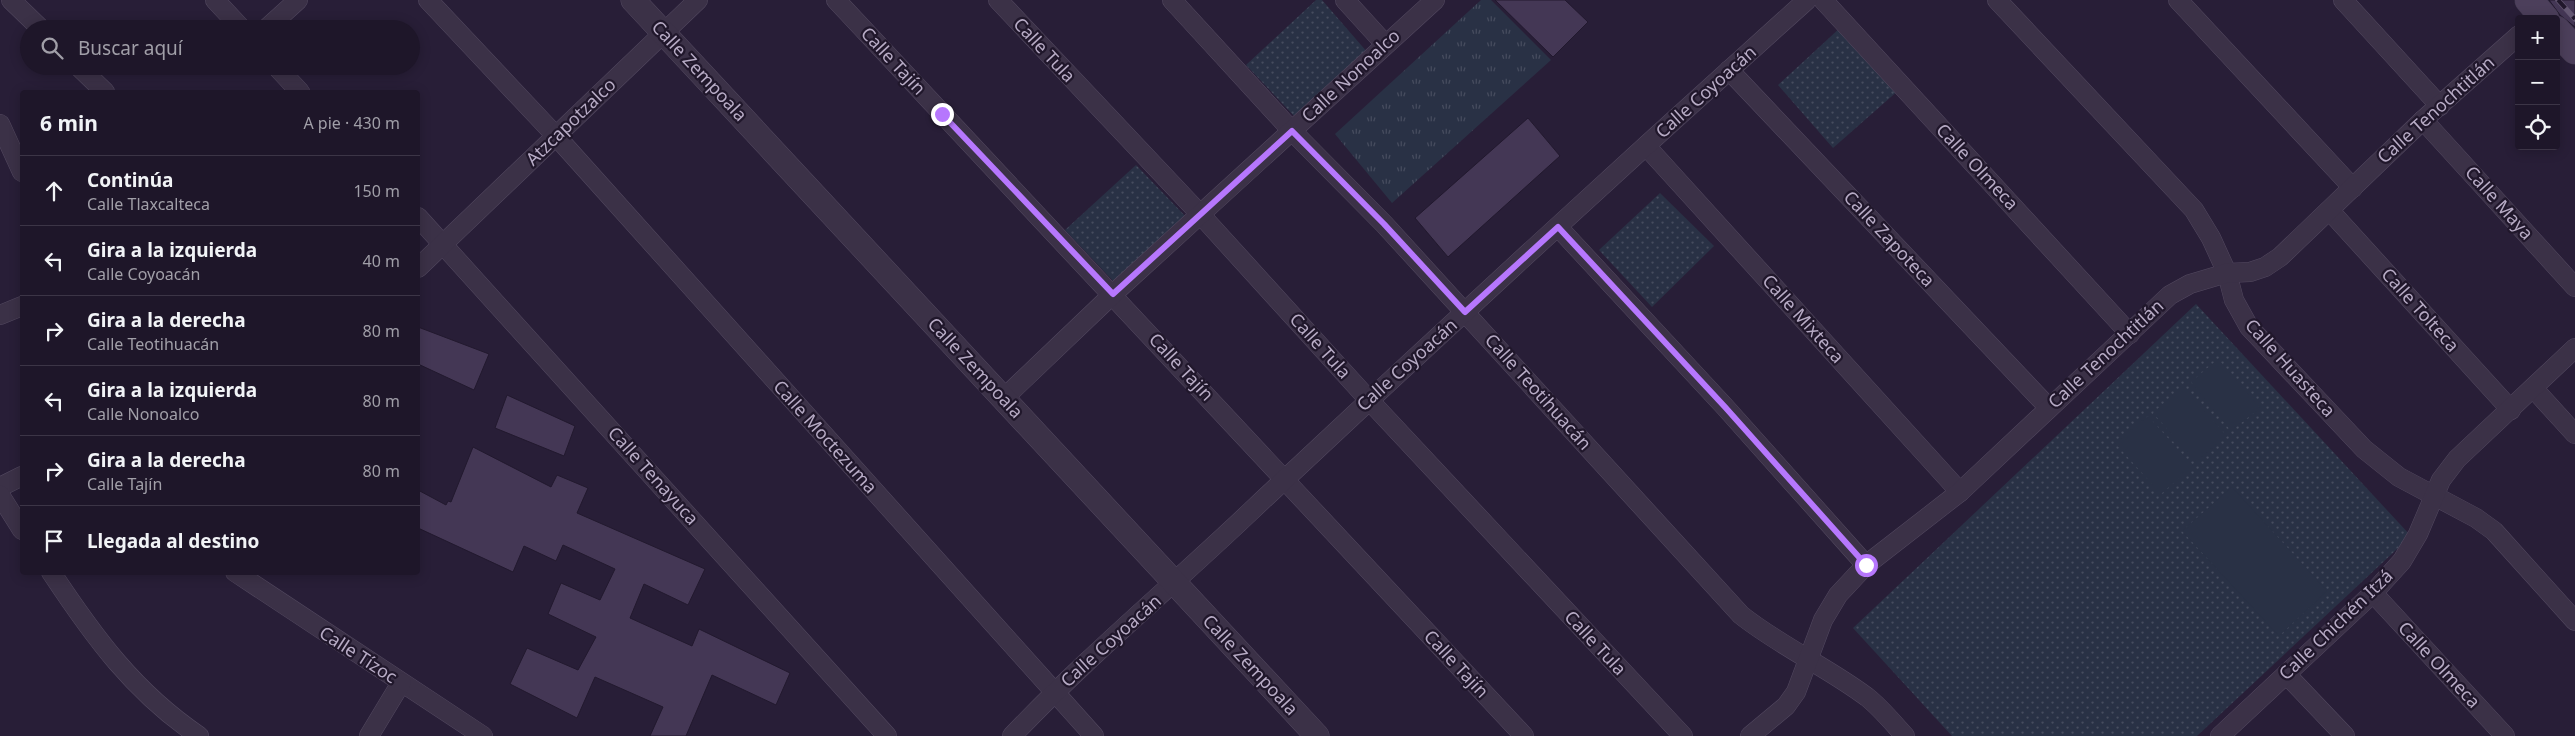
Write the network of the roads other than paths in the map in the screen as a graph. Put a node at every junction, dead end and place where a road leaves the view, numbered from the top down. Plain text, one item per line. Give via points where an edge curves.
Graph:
1 (12, 0) edge
2 (215, 0) edge
3 (298, 0) edge
4 (428, 0) edge
5 (632, 0) edge
6 (698, 0) edge
7 (836, 0) edge
8 (998, 0) edge
9 (1172, 0) edge
10 (1345, 0) edge
11 (1435, 0) edge
12 (1808, 0) edge
13 (1823, 0) edge
14 (1997, 0) edge
15 (2178, 0) edge
16 (2343, 0) edge
17 (31, 20) edge
18 (234, 20) edge
19 (276, 20) edge
20 (663, 33) junction
21 (2560, 35) edge
22 (2515, 39) edge
23 (1385, 44) junction
24 (2575, 50) edge
25 (1729, 70) junction
26 (87, 75) edge
27 (284, 75) edge
28 (103, 90) edge
29 (298, 90) edge
30 (2440, 106) junction
31 (2423, 120) junction
32 (0, 124) edge
33 (1292, 131) junction
34 (556, 136) junction
35 (1646, 146) junction
36 (20, 168) edge
37 (2353, 188) junction
38 (2330, 211) junction
39 (1200, 214) junction
40 (420, 219) edge
41 (1558, 227) junction
42 (443, 243) junction
43 (420, 266) edge
44 (2227, 273) junction
45 (2575, 287) edge
46 (1113, 294) junction
47 (20, 307) edge
48 (1465, 312) junction
49 (0, 315) edge
50 (2130, 334) junction
51 (2575, 348) edge
52 (2534, 389) junction
53 (1004, 398) junction
54 (1368, 399) junction
55 (2049, 408) junction
56 (2511, 410) junction
57 (2575, 434) edge
58 (20, 477) edge
59 (1285, 479) junction
60 (0, 487) edge
61 (1960, 492) junction
62 (0, 496) edge
63 (2436, 496) junction
64 (20, 527) edge
65 (1866, 565) junction
66 (53, 575) edge
67 (240, 575) edge
68 (1174, 584) junction
69 (2374, 593) junction
70 (2575, 621) edge
71 (1809, 660) junction
72 (2286, 674) junction
73 (401, 683) junction
74 (1054, 692) junction
75 (199, 736) edge
76 (369, 736) edge
77 (483, 736) edge
78 (887, 736) edge
79 (1012, 736) edge
80 (1094, 736) edge
81 (1317, 736) edge
82 (1524, 736) edge
83 (1683, 736) edge
84 (1750, 736) edge
85 (1905, 736) edge
86 (2220, 736) edge
87 (2344, 736) edge
88 (2505, 736) edge

1 - 17 street
2 - 18 street
3 - 19 street
4 - 34 street, Calle Moctezuma
5 - 20 street, Calle Zempoala
6 - 20 street, Atzcapotzalco
7 - 46 street, Calle Tajín
8 - 39 street, Calle Tula
9 - 33 street, Calle Teotihuacán
10 - 23 street
11 - 23 street, Calle Nonoalco
12 - 25 street, Calle Coyoacán
13 - 50 street, Calle Olmeca
14 - 44 street, Calle Huasteca via 2194,210
15 - 37 street
16 - 30 street
20 - 34 street, Atzcapotzalco
20 - 53 street, Calle Zempoala
21 - 24 main road
22 - 30 street, Calle Tenochtitlán
23 - 33 street, Calle Nonoalco
25 - 35 street, Calle Coyoacán
25 - 55 street, Calle Zapoteca
26 - 28 street
27 - 29 street
30 - 31 street, Calle Tenochtitlán
31 - 37 street, Calle Tenochtitlán
31 - 45 street, Calle Maya
32 - 36 street
33 - 39 street, Calle Nonoalco
33 - 48 street, Calle Teotihuacán
34 - 42 street, Atzcapotzalco
34 - 74 street, Calle Moctezuma
35 - 41 street, Calle Coyoacán
35 - 61 street, Calle Mixteca
37 - 38 street, Calle Tenochtitlán
38 - 44 street, Calle Tenochtitlán via 2265,267 2250,272
38 - 56 street, Calle Tolteca
39 - 46 street, Calle Nonoalco
39 - 54 street, Calle Tula
40 - 42 street, Calle Tenayuca
41 - 48 street, Calle Coyoacán
41 - 65 street
42 - 43 street, Atzcapotzalco
42 - 78 street, Calle Tenayuca
44 - 50 street, Calle Tenochtitlán via 2190,284 2170,295
44 - 63 street, Calle Huasteca via 2234,300 2249,327 2364,450 2398,476
46 - 53 street, Calle Nonoalco
46 - 59 street, Calle Tajín
47 - 49 street
48 - 54 street, Calle Coyoacán
48 - 71 street, Calle Teotihuacán via 1740,615
50 - 55 street, Calle Tenochtitlán
51 - 52 street, Calle Chichén Itzá
52 - 56 street, Calle Chichén Itzá
52 - 57 street
53 - 68 street, Calle Zempoala
54 - 59 street, Calle Coyoacán
54 - 83 street, Calle Tula
55 - 61 street, Calle Tenochtitlán
56 - 63 street, Calle Chichén Itzá via 2457,460 2441,480
58 - 60 street
59 - 68 street, Calle Coyoacán
59 - 82 street, Calle Tajín
61 - 65 street, Calle Tenochtitlán
62 - 64 street
63 - 69 street, Calle Chichén Itzá via 2402,561
63 - 70 street, Calle Huasteca via 2494,531
65 - 71 street, Calle Tenochtitlán via 1838,595 1823,620
66 - 75 street via 89,631 127,676 156,704
67 - 73 street, Calle Tízoc
68 - 74 street, Calle Coyoacán
68 - 81 street, Calle Zempoala
69 - 72 street, Calle Chichén Itzá
69 - 88 street, Calle Olmeca
71 - 84 street, Calle Tenochtitlán via 1796,692 1786,706
71 - 85 street, Calle Teotihuacán via 1869,698
72 - 86 street, Calle Chichén Itzá
72 - 87 street
73 - 76 street
73 - 77 street, Calle Tízoc
74 - 79 street, Calle Coyoacán
74 - 80 street, Calle Moctezuma

